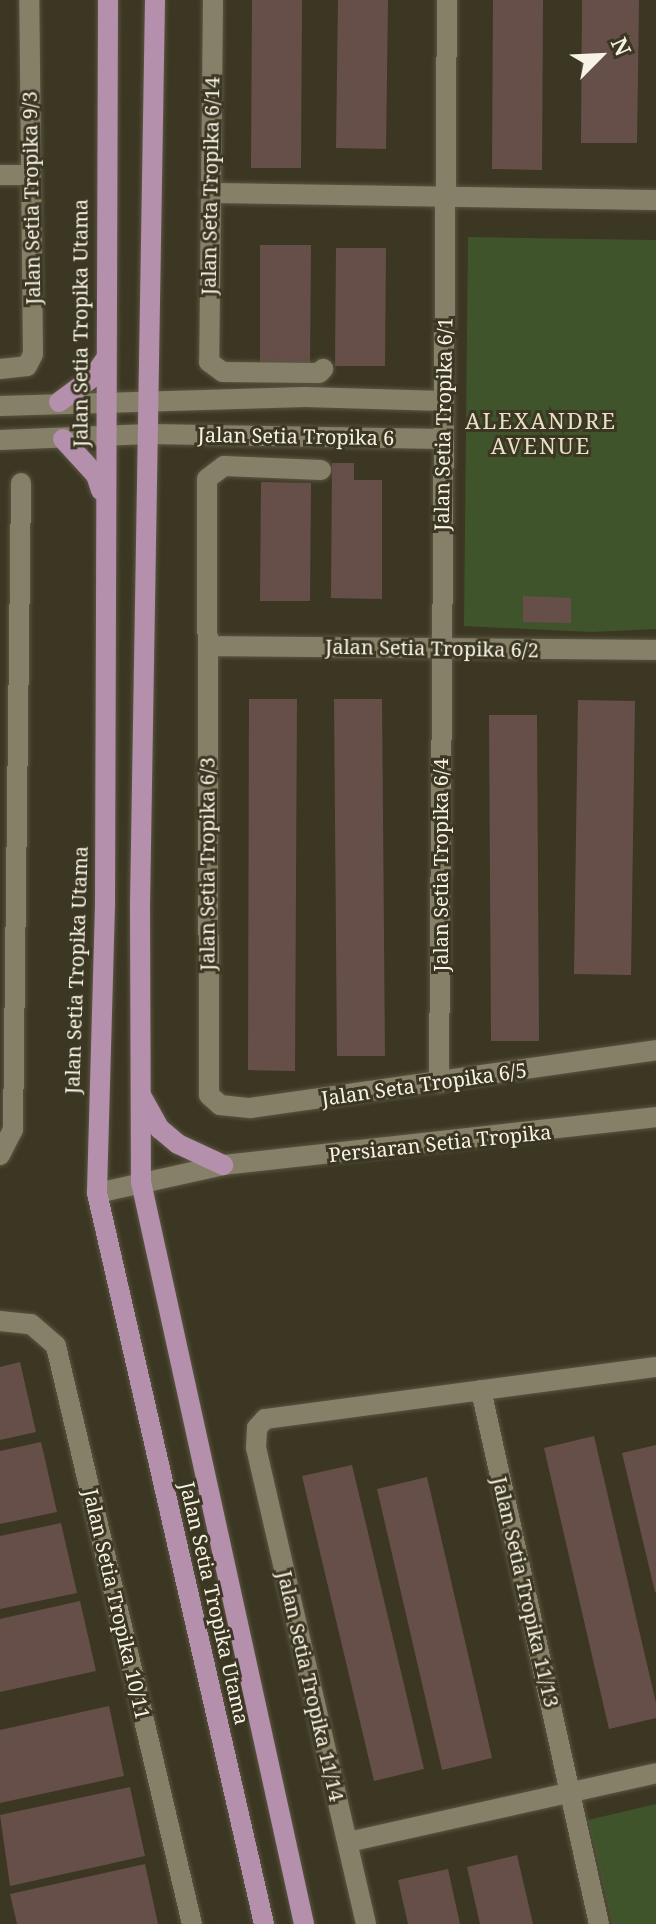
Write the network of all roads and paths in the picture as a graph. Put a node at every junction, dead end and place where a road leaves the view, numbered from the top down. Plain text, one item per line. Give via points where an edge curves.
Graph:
1 (29, 0) edge
2 (108, 0) edge
3 (155, 0) edge
4 (213, 0) edge
5 (447, 0) edge
6 (0, 175) edge
7 (29, 175) junction
8 (210, 193) junction
9 (445, 200) junction
10 (656, 200) edge
11 (105, 360) junction
12 (0, 369) edge
13 (323, 369) dead end
14 (268, 398) junction
15 (150, 399) junction
16 (102, 400) junction
17 (443, 401) junction
18 (59, 402) junction
19 (8, 406) edge
20 (149, 434) junction
21 (267, 435) junction
22 (103, 436) junction
23 (63, 439) junction
24 (442, 439) junction
25 (7, 440) edge
26 (321, 470) dead end
27 (21, 483) dead end
28 (104, 497) junction
29 (10, 640) edge
30 (208, 646) junction
31 (440, 648) junction
32 (656, 650) edge
33 (656, 1050) edge
34 (206, 1082) joint
35 (439, 1083) junction
36 (141, 1093) junction
37 (656, 1117) edge
38 (0, 1155) edge
39 (223, 1165) junction
40 (141, 1182) junction
41 (97, 1193) junction
42 (0, 1321) edge
43 (656, 1367) edge
44 (481, 1390) junction
45 (656, 1773) edge
46 (570, 1793) junction
47 (348, 1842) junction
48 (192, 1924) edge
49 (264, 1924) edge
50 (304, 1924) edge
51 (366, 1924) edge
52 (599, 1924) edge

1 - 7 street, Jalan Setia Tropika 9/3
2 - 11 main road, Jalan Setia Tropika Utama
3 - 15 main road, Jalan Setia Tropika Utama
4 - 8 street, Jalan Seta Tropika 6/14
5 - 9 street, Jalan Setia Tropika 6/1
6 - 7 street
7 - 12 street, Jalan Setia Tropika 9/3 via 33,354 27,366
8 - 9 street
8 - 13 street, Jalan Seta Tropika 6/14 via 209,355 214,370
9 - 10 street
9 - 17 street, Jalan Setia Tropika 6/1
11 - 16 main road, Jalan Setia Tropika Utama
11 - 18 main road via 93,377
14 - 15 street, Jalan Setia Tropika 6
14 - 17 street, Jalan Setia Tropika 6
14 - 21 street
15 - 16 street, Jalan Setia Tropika 6
15 - 20 main road, Jalan Setia Tropika Utama
16 - 18 street, Jalan Setia Tropika 6
16 - 22 main road, Jalan Setia Tropika Utama
17 - 24 street, Jalan Setia Tropika 6/1
18 - 19 street, Jalan Setia Tropika 6
19 - 25 street
20 - 21 street, Jalan Setia Tropika 6
20 - 22 street, Jalan Setia Tropika 6
20 - 36 main road, Jalan Setia Tropika Utama
21 - 24 street, Jalan Setia Tropika 6
22 - 23 street, Jalan Setia Tropika 6
22 - 28 main road, Jalan Setia Tropika Utama
23 - 25 street, Jalan Setia Tropika 6
23 - 28 main road via 96,475
24 - 31 street, Jalan Setia Tropika 6/1
26 - 30 street, Jalan Setia Tropika 6/3 via 224,466 210,473
27 - 29 street
28 - 41 main road, Jalan Setia Tropika Utama via 105,905
29 - 38 street via 13,1130
30 - 31 street, Jalan Setia Tropika 6/2
30 - 34 street, Jalan Setia Tropika 6/3
31 - 32 street, Jalan Setia Tropika 6/2
31 - 35 street, Jalan Setia Tropika 6/4
33 - 35 street, Jalan Seta Tropika 6/5
34 - 35 street, Jalan Seta Tropika 6/5 via 220,1105 236,1109
36 - 39 main road via 160,1129 188,1150
36 - 40 main road, Jalan Setia Tropika Utama
37 - 39 street, Persiaran Setia Tropika
39 - 40 street, Persiaran Setia Tropika
40 - 41 street, Persiaran Setia Tropika
40 - 50 main road, Jalan Setia Tropika Utama
41 - 49 main road, Jalan Setia Tropika Utama
42 - 48 street, Jalan Setia Tropika 10/11 via 31,1324 56,1346
43 - 44 street
44 - 46 street, Jalan Setia Tropika 11/13
44 - 47 street, Jalan Setia Tropika 11/14 via 265,1419 257,1428 256,1448
45 - 46 street
46 - 47 street
46 - 52 street, Jalan Setia Tropika 11/13
47 - 51 street, Jalan Setia Tropika 11/14

